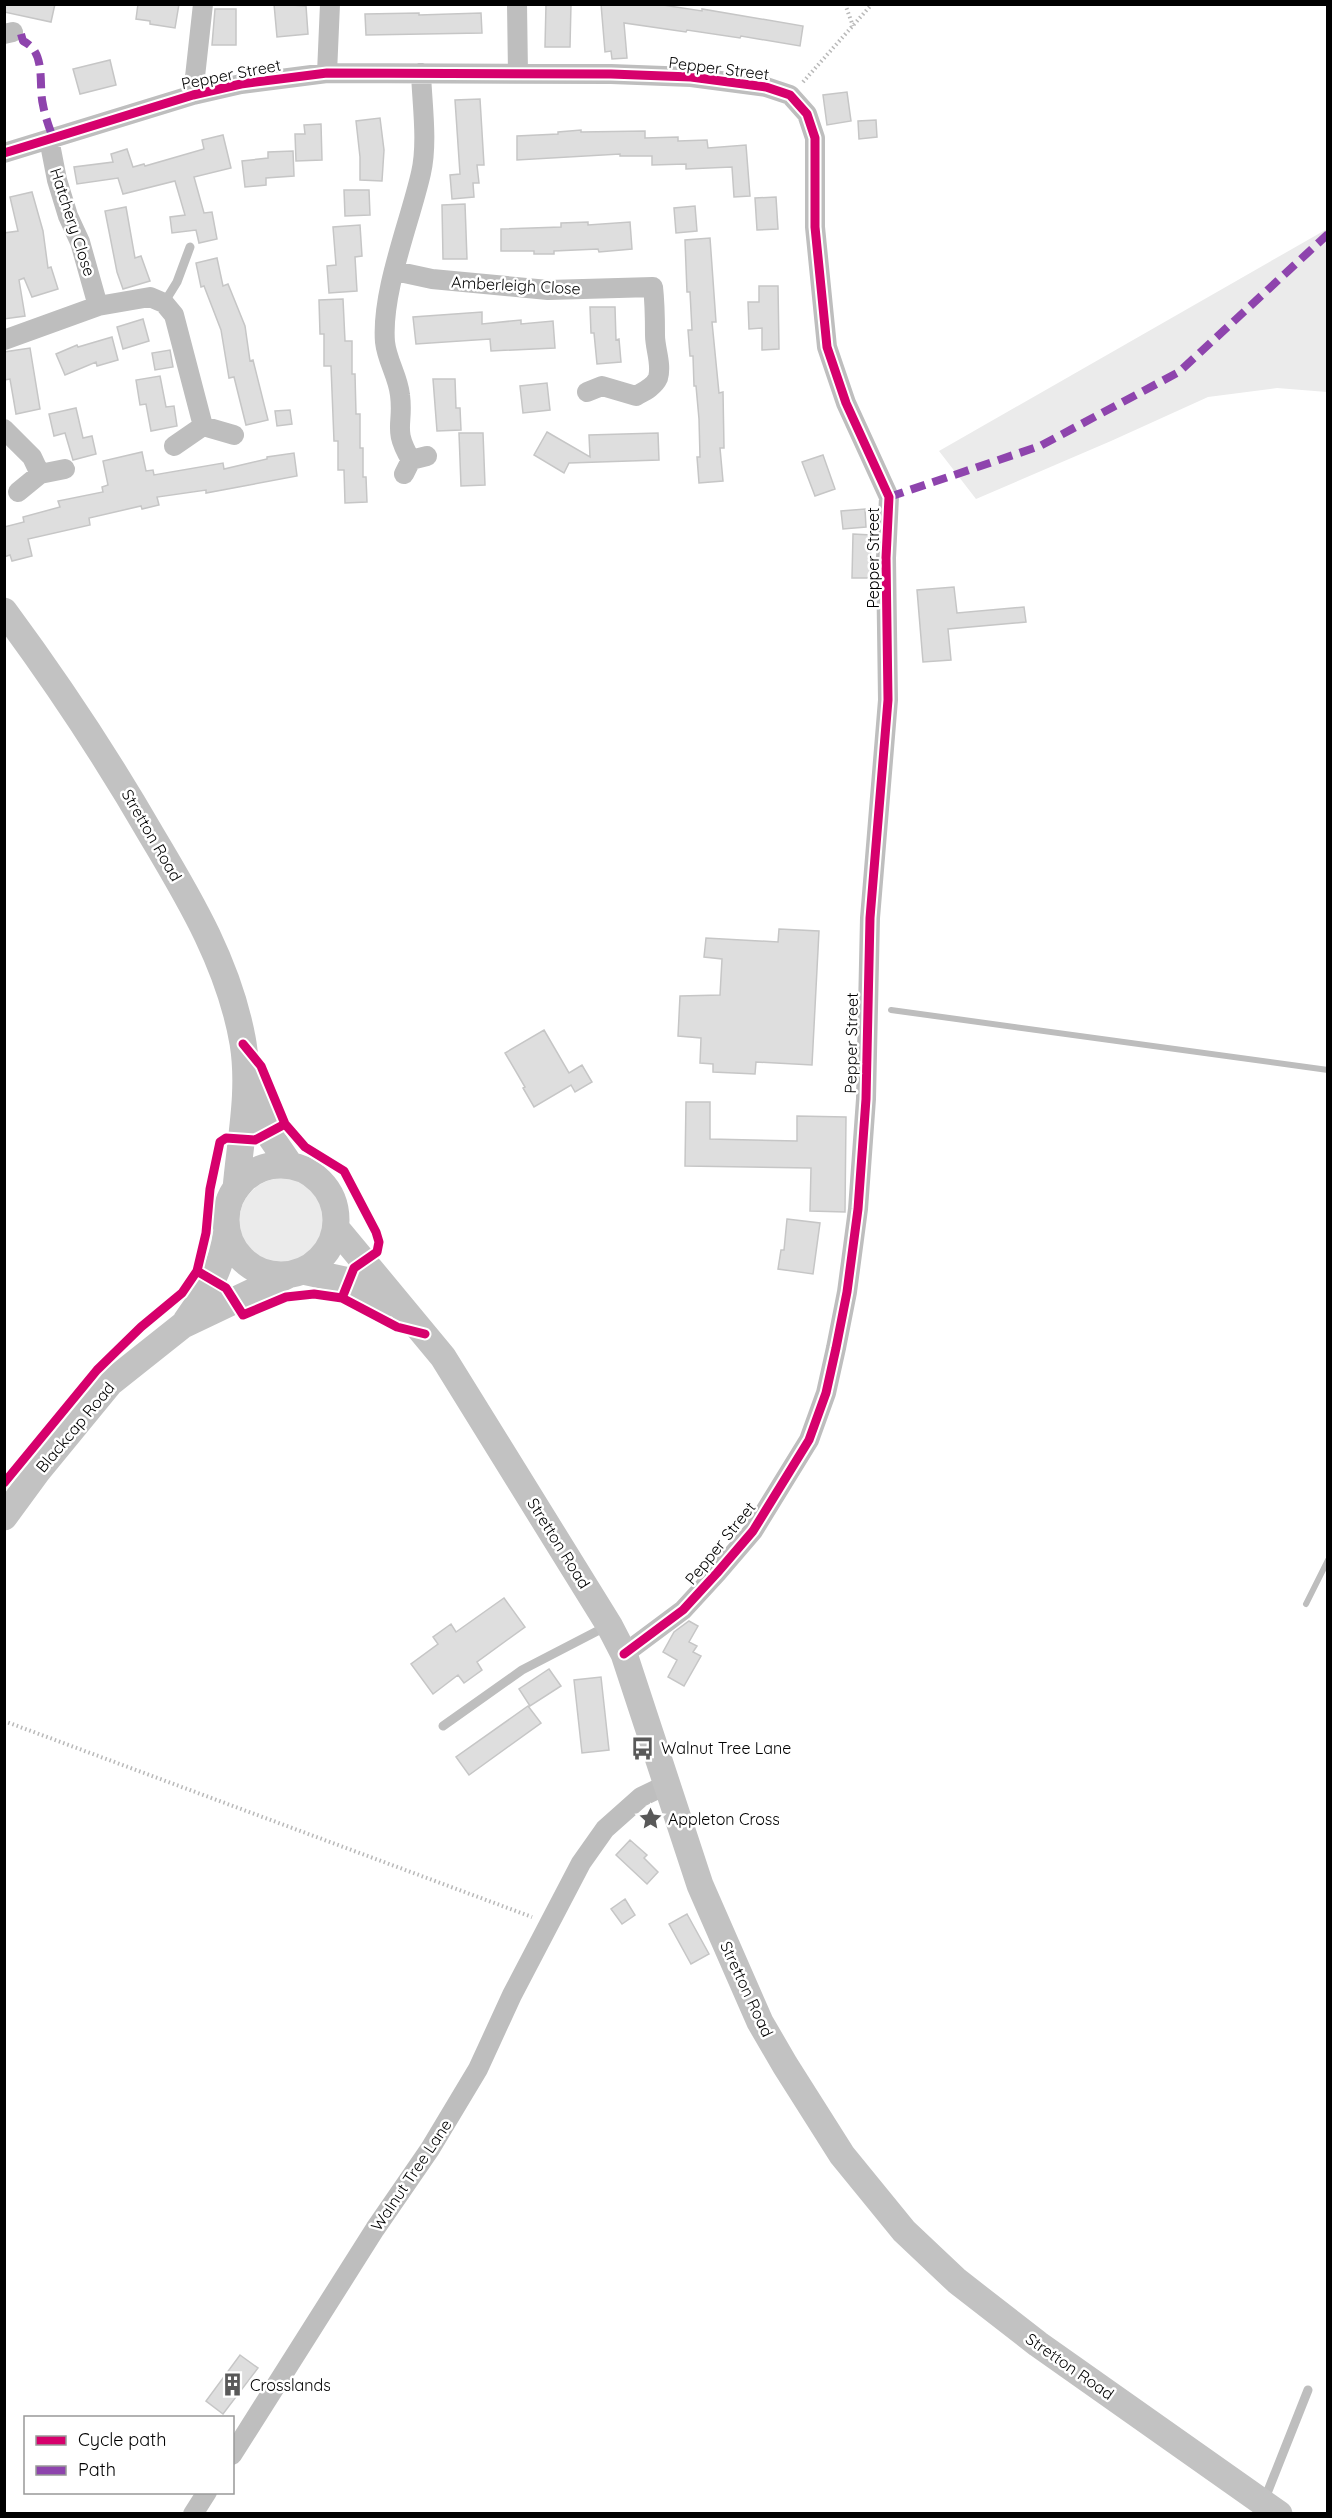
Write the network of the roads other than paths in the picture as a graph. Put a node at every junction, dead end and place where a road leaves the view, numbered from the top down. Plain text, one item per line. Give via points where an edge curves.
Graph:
1 (203, 4) edge
2 (330, 4) edge
3 (517, 4) edge
4 (327, 73) junction
5 (421, 73) junction
6 (518, 74) junction
7 (193, 95) junction
8 (49, 139) junction
9 (4, 153) edge
10 (190, 247) dead end
11 (395, 271) junction
12 (165, 303) junction
13 (98, 306) junction
14 (4, 340) edge
15 (658, 379) junction
16 (587, 392) dead end
17 (662, 398) dead end
18 (203, 426) junction
19 (4, 429) edge
20 (234, 435) dead end
21 (174, 446) dead end
22 (414, 463) dead end
23 (65, 469) dead end
24 (40, 474) junction
25 (18, 492) dead end
26 (4, 611) edge
27 (247, 1083) junction
28 (290, 1166) junction
29 (236, 1189) junction
30 (336, 1228) junction
31 (227, 1230) junction
32 (295, 1273) junction
33 (408, 1315) junction
34 (183, 1325) junction
35 (4, 1517) edge
36 (609, 1625) junction
37 (624, 1654) junction
38 (443, 1726) dead end
39 (668, 1784) junction
40 (1308, 2390) dead end
41 (234, 2452) edge
42 (206, 2494) edge
43 (1271, 2508) edge
44 (193, 2514) edge

1 - 7 street
2 - 4 street
3 - 6 street
4 - 5 street, Pepper Street
4 - 7 street, Pepper Street via 241,84
5 - 6 street, Pepper Street
5 - 11 street via 422,172
6 - 37 street, Pepper Street via 691,77 766,87 790,95 807,114 815,138 815,227 827,347 846,403 889,497 888,700 870,918 866,1099 858,1209 826,1393 809,1440 753,1531 683,1610
7 - 8 street, Pepper Street
8 - 9 street, Pepper Street
8 - 13 street, Hatchery Close via 57,180
10 - 12 lane
11 - 15 street, Amberleigh Close via 432,279 548,290 653,287
11 - 22 street via 387,309 386,342 400,396 400,443
12 - 13 street via 150,297
12 - 18 street via 174,315
13 - 14 street
15 - 16 street via 636,396 602,387
15 - 17 street, Amberleigh Close
18 - 20 street
18 - 21 street
19 - 24 street via 32,457
23 - 24 street
24 - 25 street
26 - 27 main road, Stretton Road via 107,758 212,943 232,995
27 - 28 main road, Stretton Road via 268,1133
27 - 29 main road, Stretton Road
28 - 29 main road via 260,1169
28 - 30 main road via 307,1171 321,1182 331,1197
29 - 31 main road via 226,1215
30 - 32 main road via 319,1260
30 - 33 main road, Stretton Road
31 - 32 main road via 242,1259 255,1269 271,1274
31 - 34 main road, Blackcap Road via 213,1281
32 - 33 main road, Stretton Road via 349,1281
32 - 34 main road, Blackcap Road
33 - 36 main road, Stretton Road via 443,1357 469,1397
34 - 35 main road, Blackcap Road via 110,1383
36 - 37 main road, Stretton Road
36 - 38 lane via 522,1670
37 - 39 main road, Stretton Road
39 - 41 street, Walnut Tree Lane via 641,1797 605,1829 581,1863 478,2069
39 - 43 main road, Stretton Road via 700,1885 760,2022 814,2113 872,2193 904,2231 957,2281 1038,2344
40 - 43 lane
42 - 44 street

